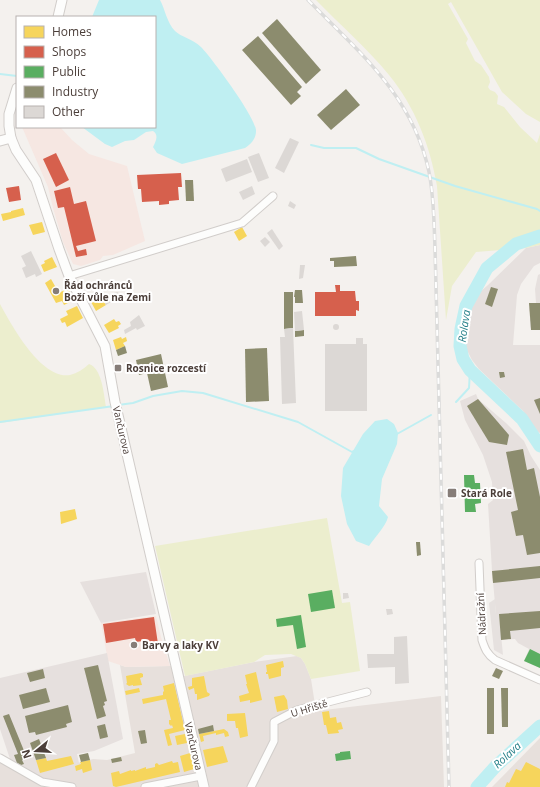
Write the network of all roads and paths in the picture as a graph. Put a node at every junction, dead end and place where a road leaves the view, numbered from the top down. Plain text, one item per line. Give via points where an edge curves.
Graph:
1 (62, 0) edge
2 (58, 16) edge
3 (16, 91) edge
4 (11, 138) junction
5 (0, 141) edge
6 (273, 196) dead end
7 (69, 276) junction
8 (479, 563) dead end
9 (540, 680) edge
10 (367, 692) dead end
11 (0, 758) edge
12 (201, 776) junction
13 (72, 787) edge
14 (145, 787) edge
15 (204, 787) edge
16 (251, 787) edge

1 - 2 street
3 - 4 street, Vančurova via 9,114
4 - 5 street
4 - 7 street, Vančurova via 36,180
6 - 7 street via 242,223
7 - 12 street, Vančurova via 107,353 115,402
8 - 9 street, Nádražní via 484,649 495,660
10 - 16 street, U Hřiště via 297,710 274,722 274,741
11 - 13 street via 42,782
12 - 14 street
12 - 15 street, Vančurova

